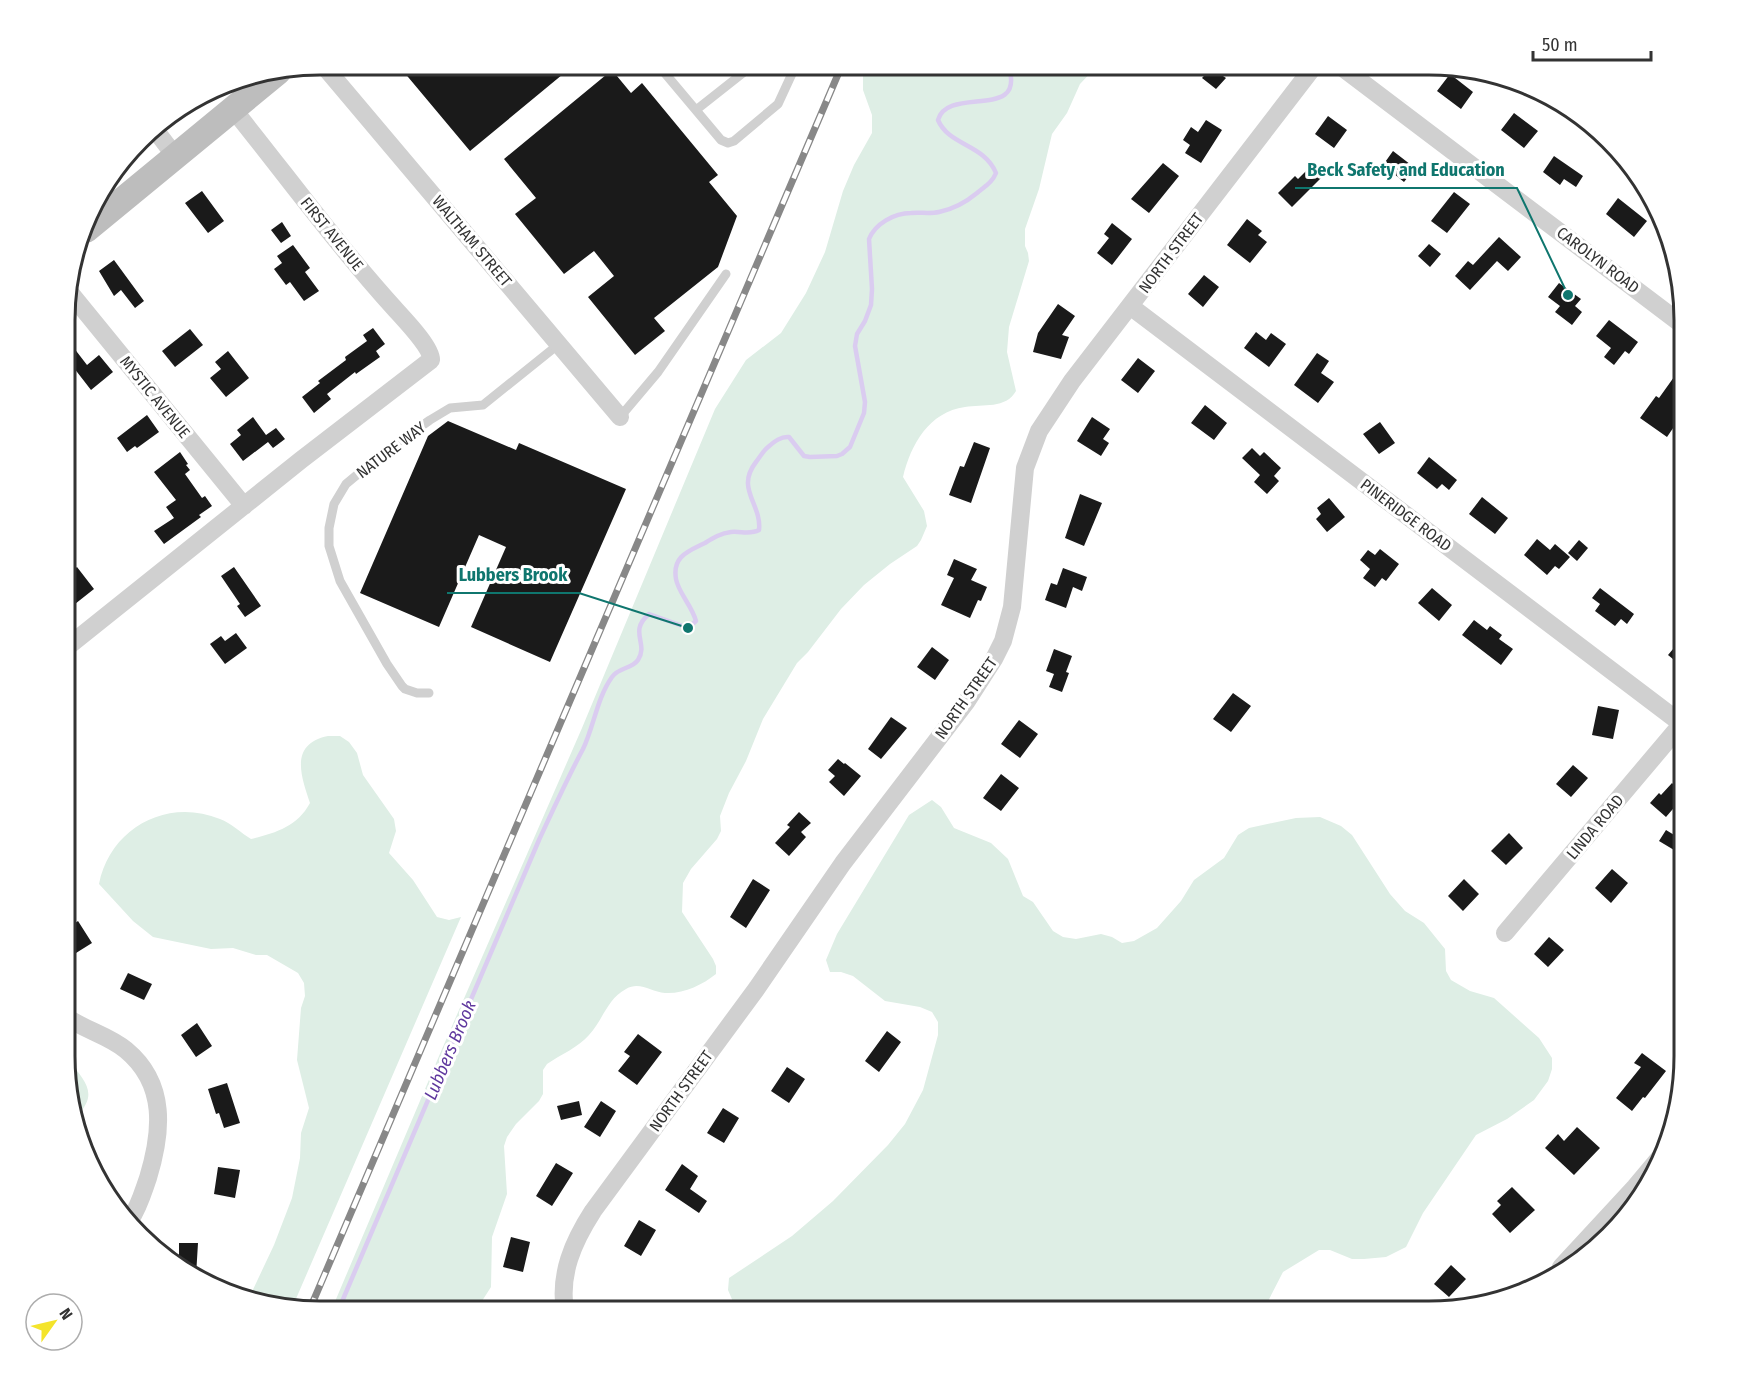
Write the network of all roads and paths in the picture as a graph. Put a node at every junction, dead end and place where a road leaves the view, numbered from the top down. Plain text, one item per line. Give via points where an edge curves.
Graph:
1 (335, 75) edge
2 (666, 75) edge
3 (740, 75) edge
4 (791, 75) edge
5 (1307, 75) edge
6 (1352, 75) edge
7 (267, 81) edge
8 (233, 109) junction
9 (696, 110) junction
10 (160, 135) edge
11 (176, 156) junction
12 (96, 222) edge
13 (726, 274) dead end
14 (76, 300) edge
15 (1130, 306) junction
16 (1674, 318) edge
17 (558, 344) junction
18 (620, 417) joint
19 (244, 506) junction
20 (75, 641) edge
21 (429, 693) dead end
22 (1674, 715) edge
23 (1674, 733) edge
24 (1505, 933) dead end
25 (75, 1022) edge
26 (1638, 1184) edge
27 (133, 1213) edge
28 (1574, 1253) edge
29 (564, 1301) edge

1 - 17 street, WALTHAM STREET
2 - 9 lane
3 - 9 lane
4 - 9 lane via 778,104 732,142 723,141
5 - 15 street, NORTH STREET
6 - 16 street, CAROLYN ROAD
7 - 8 main road
8 - 11 main road
8 - 19 street, FIRST AVENUE via 432,358
10 - 11 street
11 - 12 main road
13 - 18 lane via 658,372
14 - 19 street, MYSTIC AVENUE
15 - 22 street, PINERIDGE ROAD
15 - 29 street, NORTH STREET via 1060,397 1030,450 1012,607 994,659 584,1225 569,1256
17 - 18 street, WALTHAM STREET
17 - 21 lane, NATURE WAY via 489,401 478,407 450,408 382,454 346,484 334,504 329,546 340,581 402,686 417,693
19 - 20 street
23 - 24 street, LINDA ROAD
25 - 27 street via 126,1050 154,1091 159,1134
26 - 28 street

